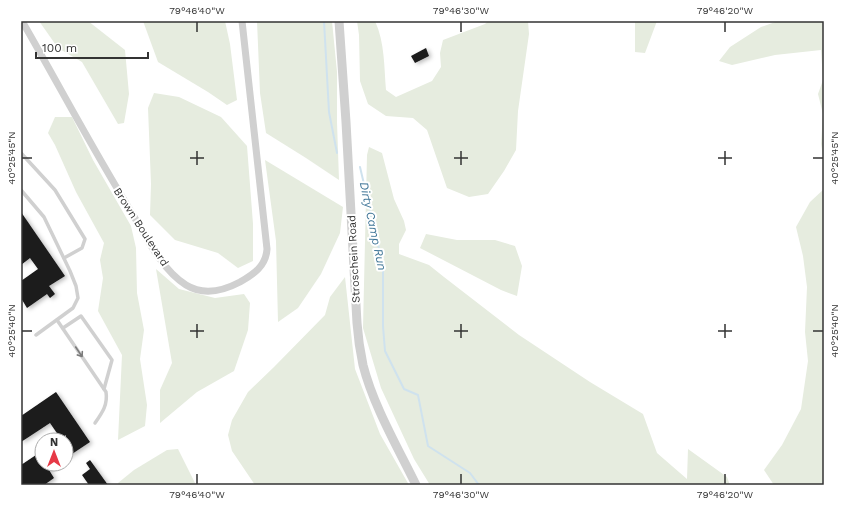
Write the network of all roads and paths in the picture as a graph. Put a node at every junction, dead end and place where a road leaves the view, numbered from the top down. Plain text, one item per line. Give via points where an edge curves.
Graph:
1 (22, 21) edge
2 (242, 21) edge
3 (339, 21) edge
4 (21, 153) edge
5 (21, 190) edge
6 (64, 258) junction
7 (57, 320) junction
8 (63, 328) junction
9 (36, 335) dead end
10 (104, 389) junction
11 (96, 423) dead end
12 (416, 485) edge

1 - 2 street, Brown Boulevard via 101,163 155,251 175,277 200,291 231,287 249,277 267,257
3 - 12 street, Stroschein Road via 360,353 375,399
4 - 6 lane via 55,190 85,239 82,248
5 - 6 lane via 44,217
6 - 7 lane via 76,286 78,298 73,308
7 - 8 lane
7 - 9 lane
8 -> 10 lane
8 - 10 lane via 81,316 112,360
10 - 11 lane via 107,399 105,408

